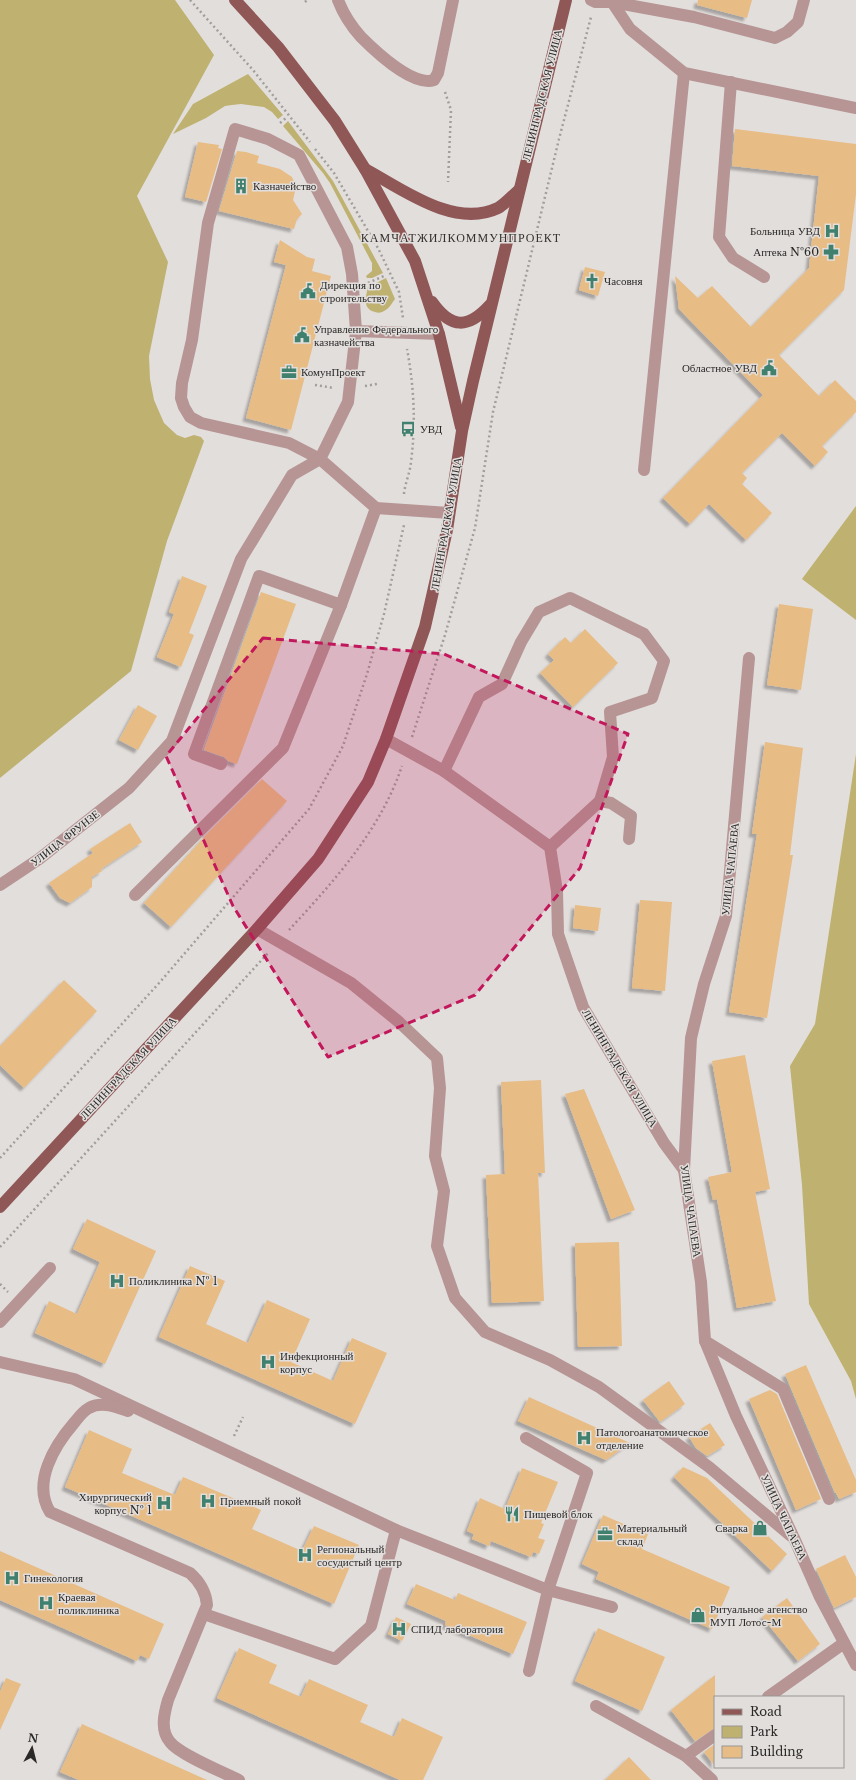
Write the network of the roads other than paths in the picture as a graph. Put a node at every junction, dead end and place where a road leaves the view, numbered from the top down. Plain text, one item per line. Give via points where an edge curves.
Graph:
1 (235, 0) edge
2 (338, 0) edge
3 (453, 0) edge
4 (566, 0) edge
5 (804, 0) edge
6 (593, 1) edge
7 (612, 2) junction
8 (684, 73) junction
9 (730, 82) junction
10 (856, 108) edge
11 (365, 169) junction
12 (519, 190) junction
13 (764, 277) dead end
14 (427, 296) junction
15 (491, 304) junction
16 (356, 331) junction
17 (439, 334) junction
18 (462, 431) junction
19 (320, 459) junction
20 (644, 470) dead end
21 (376, 508) junction
22 (450, 513) junction
23 (341, 605) junction
24 (749, 658) dead end
25 (386, 739) junction
26 (221, 764) dead end
27 (444, 771) junction
28 (600, 801) junction
29 (629, 839) dead end
30 (550, 847) junction
31 (0, 885) edge
32 (135, 895) dead end
33 (257, 929) junction
34 (684, 1170) junction
35 (0, 1207) edge
36 (50, 1268) dead end
37 (0, 1322) edge
38 (705, 1341) junction
39 (0, 1362) edge
40 (177, 1427) junction
41 (526, 1438) dead end
42 (829, 1499) dead end
43 (396, 1530) junction
44 (794, 1538) junction
45 (548, 1590) junction
46 (612, 1606) dead end
47 (204, 1614) junction
48 (844, 1643) junction
49 (856, 1665) edge
50 (529, 1671) dead end
51 (769, 1696) edge
52 (596, 1706) dead end
53 (714, 1736) edge
54 (686, 1756) junction
55 (239, 1780) edge
56 (712, 1780) edge

1 - 11 main road via 278,47 305,82 335,121
2 - 3 street via 361,37 402,72 427,82 434,80 438,73
4 - 12 main road, ЛЕНИНГРАДСКАЯ УЛИЦА
5 - 7 street via 798,22 788,32 775,38 694,17
6 - 7 street
7 - 8 street via 630,29
8 - 9 street
8 - 20 street
9 - 10 street
9 - 13 street via 719,237 733,258
11 - 12 main road via 432,206 470,214 485,213 499,207
11 - 14 main road via 415,261
12 - 15 main road, ЛЕНИНГРАДСКАЯ УЛИЦА
14 - 15 main road via 439,312 453,322 460,323 473,320
14 - 17 main road
15 - 18 main road, ЛЕНИНГРАДСКАЯ УЛИЦА
16 - 17 street
16 - 19 street via 348,402
16 - 19 street via 352,274 346,247 299,155 268,139 235,129 208,223 192,340 181,398 190,417 201,423 288,443
17 - 18 main road
18 - 22 main road, ЛЕНИНГРАДСКАЯ УЛИЦА
19 - 21 street
19 - 31 street, УЛИЦА ФРУНЗЕ via 292,475 241,559 172,741 129,788 39,859
21 - 22 street
21 - 23 street
22 - 25 main road, ЛЕНИНГРАДСКАЯ УЛИЦА via 425,627
23 - 26 street via 259,576 194,754
23 - 32 street via 283,748
24 - 34 street, УЛИЦА ЧАПАЕВА via 726,916 704,984 691,1038
25 - 27 street
25 - 33 main road, ЛЕНИНГРАДСКАЯ УЛИЦА via 368,782 318,859
27 - 28 street via 479,697 502,684 521,642 539,612 570,598 644,634 664,661 652,698 610,712 613,757
27 - 30 street
28 - 29 street via 611,802 630,816
28 - 30 street
30 - 34 street, ЛЕНИНГРАДСКАЯ УЛИЦА via 557,891 558,934 583,1007 664,1143
33 - 35 main road, ЛЕНИНГРАДСКАЯ УЛИЦА
33 - 44 street via 351,983 399,1022 437,1058 440,1088 435,1156 444,1191 437,1246 455,1298 485,1332 550,1360 599,1387 709,1466
34 - 38 street, УЛИЦА ЧАПАЕВА via 701,1282
36 - 37 street
38 - 42 street via 783,1389
38 - 44 street, УЛИЦА ЧАПАЕВА via 736,1416
39 - 40 street via 74,1379
40 - 43 street
40 - 47 street via 110,1406 99,1405 89,1408 70,1427 56,1448 46,1471 44,1503 50,1512 190,1573 196,1578 206,1596
41 - 45 street via 587,1473
43 - 45 street
43 - 47 street via 371,1626 335,1659
44 - 48 street, УЛИЦА ЧАПАЕВА
45 - 46 street
45 - 50 street
47 - 55 street via 168,1700 164,1728 170,1742 188,1756
48 - 49 street, УЛИЦА ЧАПАЕВА
48 - 51 street
52 - 54 street
53 - 54 street
54 - 56 street

